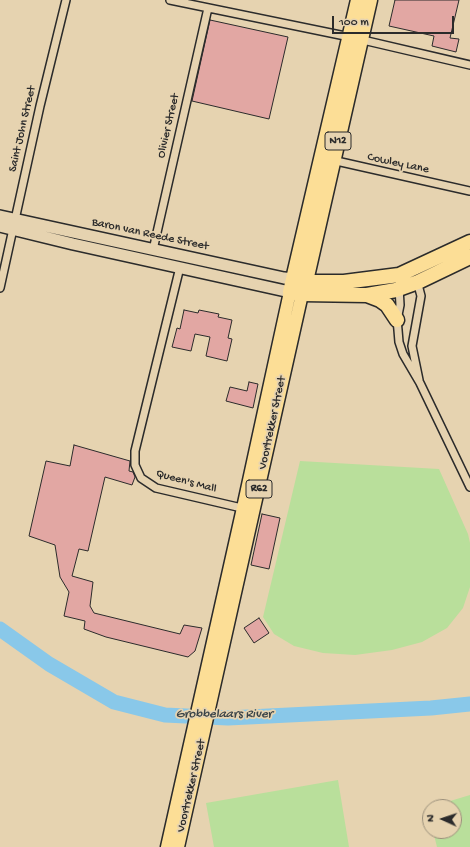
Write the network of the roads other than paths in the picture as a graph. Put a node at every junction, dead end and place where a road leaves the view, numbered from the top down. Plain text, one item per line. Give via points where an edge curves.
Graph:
1 (66, 0) edge
2 (170, 0) edge
3 (358, 0) edge
4 (370, 0) edge
5 (208, 8) junction
6 (355, 38) junction
7 (470, 65) edge
8 (328, 159) junction
9 (470, 191) edge
10 (0, 216) edge
11 (14, 224) junction
12 (0, 226) edge
13 (470, 242) edge
14 (153, 250) junction
15 (470, 257) edge
16 (180, 267) junction
17 (399, 275) junction
18 (415, 276) junction
19 (298, 286) junction
20 (0, 288) edge
21 (399, 290) junction
22 (367, 295) junction
23 (397, 320) junction
24 (420, 383) junction
25 (470, 487) edge
26 (248, 509) junction
27 (196, 742) junction
28 (166, 847) edge
29 (178, 847) edge

1 - 11 street, Saint John Street
2 - 5 street
3 - 6 highway, Voortrekker Street / N12
4 - 6 highway, Voortrekker Street / N12
5 - 6 street
5 - 14 street, Olivier Street
6 - 7 street
6 - 8 highway, Voortrekker Street / N12
8 - 9 street, Cowley Lane
8 - 19 highway, Voortrekker Street / N12
10 - 11 main road, Baron van Reede Street
11 - 12 main road, Baron van Reede Street
11 - 14 main road, Baron van Reede Street
11 - 16 main road, Baron van Reede Street via 73,244
11 - 20 street, Saint John Street
13 - 18 highway
14 - 19 main road, Baron van Reede Street via 284,278
15 - 18 highway
16 - 19 main road, Baron van Reede Street
16 - 26 street, Queen's Mall via 135,451 135,465 142,478 156,488
17 - 18 highway
17 - 19 highway
17 - 21 street
18 - 21 highway
18 - 24 street via 421,296 412,346
19 - 22 highway
19 - 26 main road, Voortrekker Street / R62
21 - 22 highway
21 - 23 street
22 - 23 highway via 387,305
23 - 24 street via 403,354
24 - 25 street
26 - 27 main road, Voortrekker Street / R62
27 - 28 main road, Voortrekker Street / R62
27 - 29 main road, Voortrekker Street / R62

